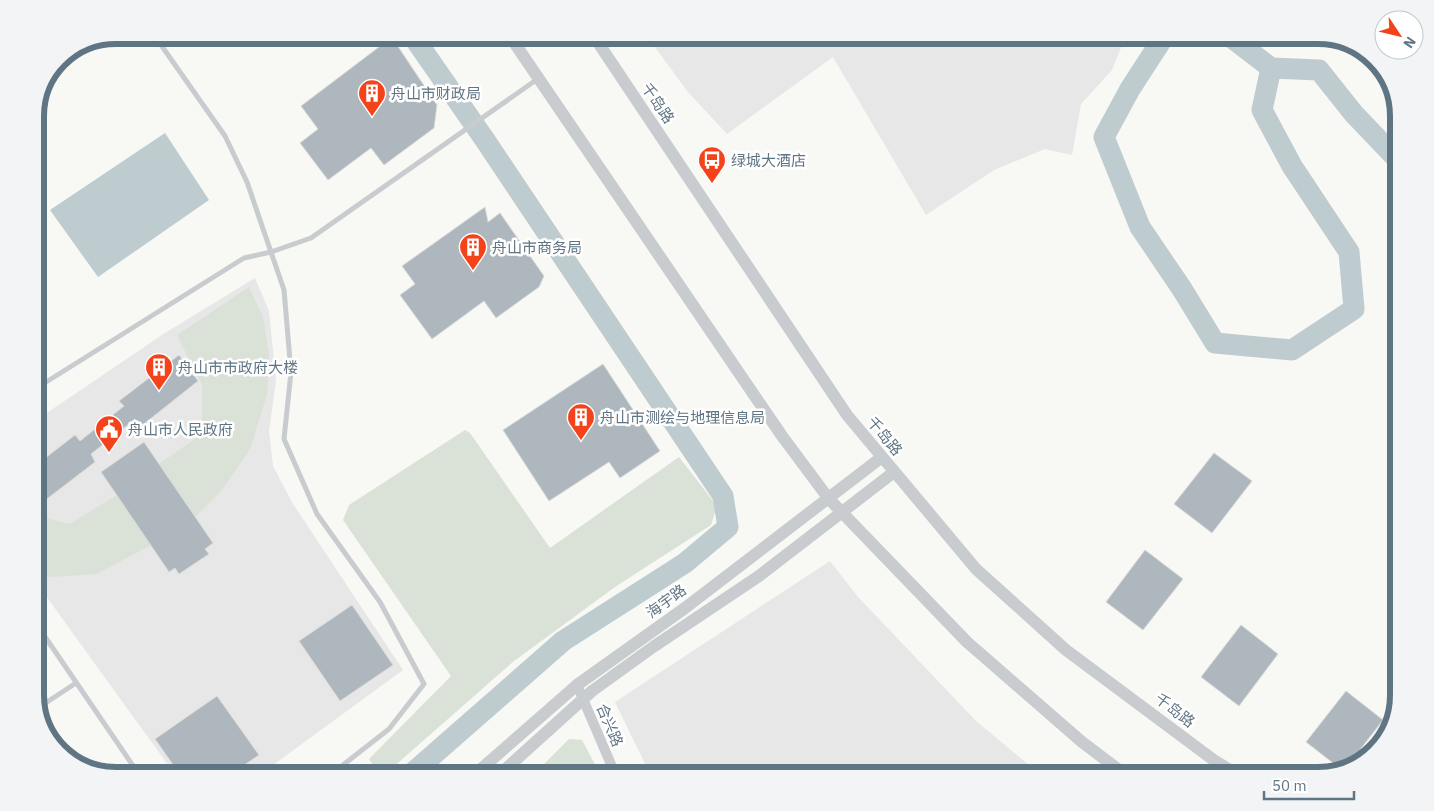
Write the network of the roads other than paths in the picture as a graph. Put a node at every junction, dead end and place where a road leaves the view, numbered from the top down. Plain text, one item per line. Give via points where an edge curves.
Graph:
1 (160, 44) edge
2 (515, 44) edge
3 (599, 44) edge
4 (539, 78) junction
5 (271, 252) junction
6 (44, 383) edge
7 (882, 457) junction
8 (894, 472) junction
9 (829, 499) junction
10 (842, 512) junction
11 (44, 635) edge
12 (76, 683) junction
13 (577, 685) junction
14 (583, 699) junction
15 (44, 704) edge
16 (343, 765) joint
17 (134, 767) edge
18 (340, 767) edge
19 (483, 767) edge
20 (508, 767) edge
21 (612, 767) edge
22 (1116, 767) edge
23 (1225, 767) edge

1 - 5 lane via 225,136 247,182
2 - 4 street
3 - 7 street, 千岛路 via 846,415
4 - 5 lane via 311,238
4 - 9 street via 782,436
5 - 6 lane via 244,258
5 - 16 lane via 284,290 291,372 284,439 317,514 380,602 424,684 388,729
7 - 8 street, 千岛路
7 - 9 street, 海宇路
8 - 10 street, 海宇路
8 - 23 street, 千岛路 via 976,569 1066,650
9 - 10 street
9 - 13 street, 海宇路
10 - 14 street, 海宇路 via 760,576 653,646
10 - 22 street via 967,642 1082,742
11 - 12 lane
12 - 15 lane
12 - 17 lane
13 - 14 street, 合兴路
13 - 19 street, 海宇路
14 - 20 street, 海宇路
14 - 21 street, 合兴路
16 - 18 lane

